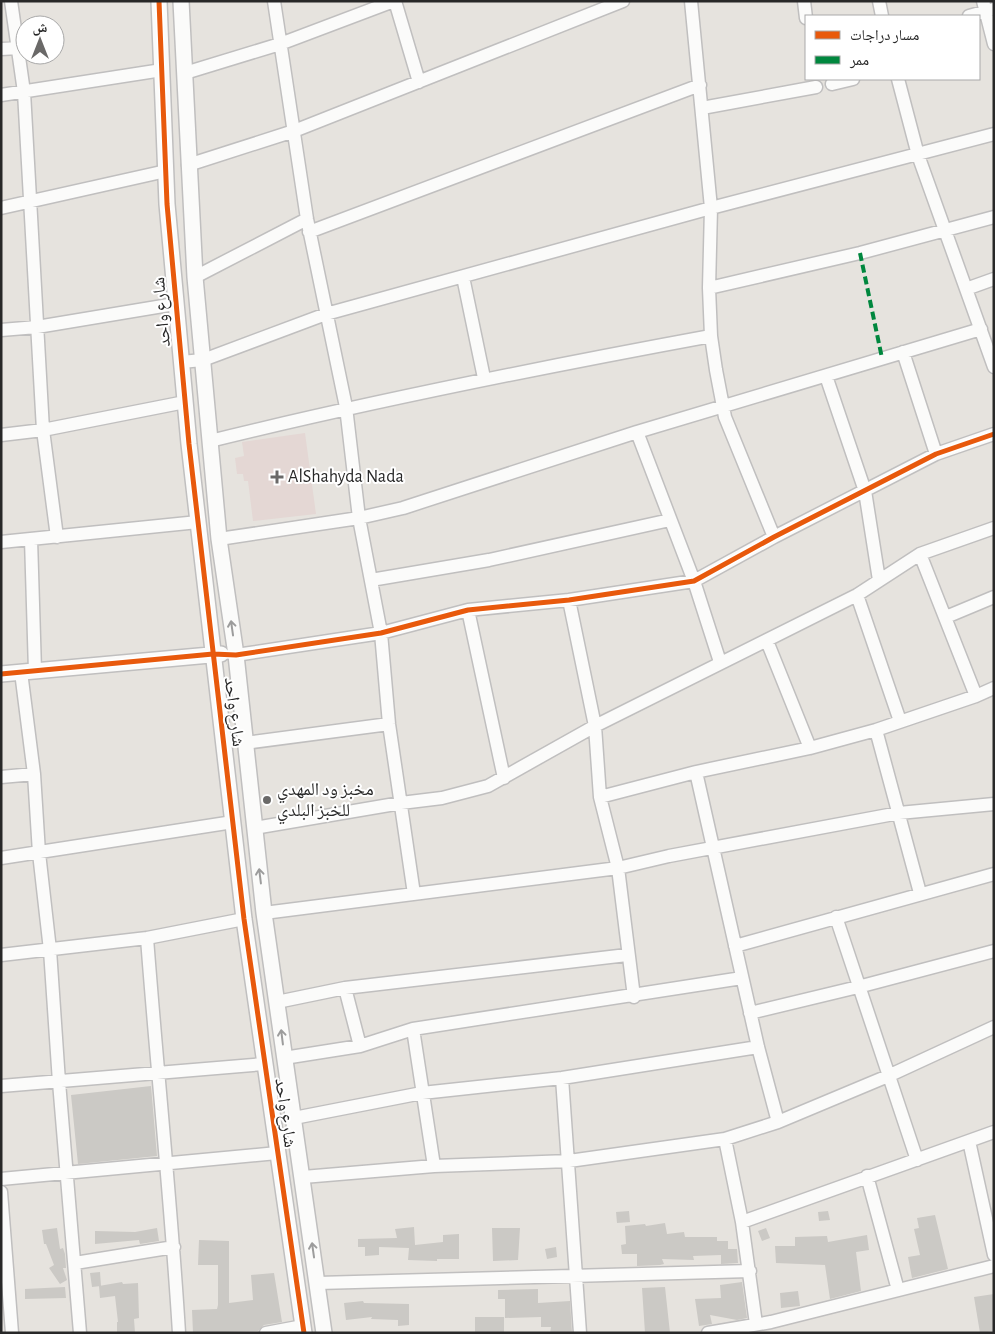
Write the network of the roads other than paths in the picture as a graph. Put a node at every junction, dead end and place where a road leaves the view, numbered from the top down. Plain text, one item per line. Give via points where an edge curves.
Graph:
1 (11, 1) edge
2 (159, 1) edge
3 (181, 1) edge
4 (274, 1) edge
5 (394, 1) edge
6 (585, 1) edge
7 (623, 1) edge
8 (691, 1) edge
9 (804, 1) edge
10 (879, 1) edge
11 (988, 7) edge
12 (588, 14) junction
13 (806, 15) edge
14 (882, 15) edge
15 (971, 15) edge
16 (15, 24) edge
17 (280, 44) junction
18 (994, 44) edge
19 (15, 48) edge
20 (1, 49) edge
21 (21, 65) edge
22 (162, 70) junction
23 (184, 73) junction
24 (849, 80) edge
25 (898, 80) edge
26 (419, 82) junction
27 (832, 84) dead end
28 (700, 85) junction
29 (816, 87) dead end
30 (24, 92) junction
31 (1, 95) edge
32 (702, 108) junction
33 (294, 131) junction
34 (994, 134) edge
35 (918, 155) junction
36 (188, 165) junction
37 (166, 171) junction
38 (29, 202) junction
39 (1, 208) edge
40 (711, 208) junction
41 (994, 217) edge
42 (307, 219) junction
43 (944, 231) junction
44 (309, 232) junction
45 (195, 276) junction
46 (463, 276) junction
47 (994, 279) edge
48 (709, 288) junction
49 (966, 289) junction
50 (175, 304) junction
51 (326, 314) junction
52 (37, 327) junction
53 (981, 329) junction
54 (1, 330) edge
55 (711, 336) junction
56 (902, 352) junction
57 (203, 360) junction
58 (181, 362) junction
59 (994, 367) edge
60 (826, 376) junction
61 (484, 378) junction
62 (185, 402) junction
63 (722, 406) junction
64 (346, 408) junction
65 (43, 430) junction
66 (637, 432) junction
67 (994, 434) edge
68 (1, 435) edge
69 (210, 441) junction
70 (936, 454) junction
71 (865, 491) junction
72 (359, 518) junction
73 (670, 520) junction
74 (198, 522) junction
75 (994, 528) edge
76 (56, 537) junction
77 (774, 537) junction
78 (30, 539) junction
79 (219, 539) junction
80 (1, 542) edge
81 (920, 554) junction
82 (371, 580) junction
83 (879, 580) junction
84 (694, 581) junction
85 (857, 595) junction
86 (994, 598) edge
87 (569, 600) junction
88 (468, 610) junction
89 (946, 617) junction
90 (381, 633) junction
91 (768, 640) junction
92 (213, 654) junction
93 (236, 655) junction
94 (720, 662) junction
95 (28, 672) junction
96 (1, 674) edge
97 (994, 688) edge
98 (976, 696) junction
99 (900, 721) junction
100 (389, 724) junction
101 (595, 726) junction
102 (876, 730) junction
103 (244, 743) junction
104 (810, 748) junction
105 (696, 772) junction
106 (34, 774) junction
107 (1, 777) edge
108 (504, 778) junction
109 (600, 796) junction
110 (401, 803) junction
111 (994, 804) edge
112 (899, 813) junction
113 (233, 822) junction
114 (254, 828) junction
115 (714, 848) junction
116 (39, 853) junction
117 (1, 858) edge
118 (618, 868) junction
119 (994, 874) edge
120 (920, 893) junction
121 (414, 894) junction
122 (264, 913) junction
123 (836, 917) junction
124 (244, 919) junction
125 (147, 938) junction
126 (735, 946) junction
127 (50, 950) junction
128 (994, 951) edge
129 (1, 955) edge
130 (627, 955) junction
131 (742, 978) junction
132 (858, 987) junction
133 (345, 988) junction
134 (634, 997) junction
135 (277, 1002) junction
136 (750, 1013) junction
137 (994, 1027) edge
138 (413, 1029) junction
139 (360, 1046) junction
140 (758, 1046) junction
141 (284, 1058) junction
142 (264, 1064) junction
143 (158, 1074) junction
144 (888, 1076) junction
145 (562, 1078) junction
146 (59, 1082) junction
147 (1, 1086) edge
148 (422, 1092) junction
149 (294, 1118) junction
150 (778, 1122) junction
151 (994, 1132) edge
152 (725, 1139) junction
153 (969, 1141) junction
154 (277, 1153) junction
155 (917, 1160) junction
156 (569, 1161) junction
157 (168, 1164) junction
158 (434, 1166) junction
159 (66, 1173) junction
160 (867, 1176) junction
161 (303, 1177) junction
162 (1, 1179) edge
163 (1, 1192) edge
164 (2, 1216) edge
165 (742, 1222) junction
166 (174, 1247) junction
167 (994, 1255) edge
168 (75, 1264) junction
169 (994, 1266) edge
170 (750, 1271) junction
171 (577, 1276) junction
172 (318, 1283) junction
173 (898, 1290) junction
174 (4, 1292) edge
175 (756, 1324) junction
176 (771, 1327) edge
177 (304, 1329) edge
178 (12, 1333) edge
179 (80, 1333) edge
180 (179, 1333) edge
181 (266, 1333) edge
182 (324, 1333) edge
183 (580, 1333) edge
184 (708, 1333) edge

1 - 16 street
2 - 22 street, شارع واحد
3 - 23 street, شارع واحد
4 - 17 street
5 - 17 street
5 - 26 street
6 - 12 street
7 - 12 street
8 - 28 street
9 - 13 street
10 - 14 street
11 - 15 street
11 - 18 street
12 - 26 street
17 - 23 street
17 - 33 street
19 - 20 street
21 - 30 street
22 - 30 street
22 - 37 street, شارع واحد
23 - 36 street, شارع واحد
24 - 27 street
25 - 35 street
26 - 33 street
28 - 32 street
28 - 44 street
29 - 32 street
30 - 31 street
30 - 38 street
32 - 40 street
33 - 36 street
33 - 42 street
34 - 35 street
35 - 40 street
35 - 43 street
36 - 45 street, شارع واحد
37 - 38 street
37 - 50 street, شارع واحد
38 - 39 street
38 - 52 street
40 - 46 street
40 - 48 street
41 - 43 street
42 - 44 street
42 - 45 street
43 - 48 street
43 - 49 street
44 - 51 street
45 - 57 street, شارع واحد
46 - 51 street
46 - 61 street
47 - 49 street
48 - 55 street
49 - 53 street
50 - 52 street
50 - 58 street, شارع واحد
51 - 57 street
51 - 64 street
52 - 54 street
52 - 65 street
53 - 56 street
53 - 59 street
55 - 61 street
55 - 63 street
56 - 60 street
56 - 70 street
57 - 58 street
57 - 69 street, شارع واحد
58 - 62 street, شارع واحد
60 - 63 street
60 - 71 street
61 - 64 street
62 - 65 street
62 - 74 street, شارع واحد
63 - 66 street
63 - 77 street
64 - 69 street
64 - 72 street
65 - 68 street
65 - 76 street
66 - 72 street via 403,508
66 - 73 street
67 - 70 street
69 - 79 street, شارع واحد
70 - 71 street
71 - 77 street
71 - 83 street
72 - 79 street
72 - 82 street
73 - 82 street via 490,560
73 - 84 street
74 - 76 street
74 - 92 street, شارع واحد
75 - 81 street
76 - 78 street
77 - 84 street
78 - 80 street
78 - 95 street
93 -> 79 street, شارع واحد
81 - 83 street
81 - 89 street
82 - 90 street
83 - 85 street
84 - 87 street
84 - 94 street
85 - 91 street
85 - 99 street
86 - 89 street
87 - 88 street
87 - 101 street
88 - 90 street
88 - 108 street
89 - 98 street
90 - 93 street
90 - 100 street
91 - 94 street
91 - 104 street
92 - 93 street
92 - 95 street
92 - 113 street, شارع واحد
93 - 103 street, شارع واحد
94 - 101 street
95 - 96 street
95 - 106 street
97 - 98 street
98 - 99 street
99 - 102 street
100 - 103 street
100 - 110 street
101 - 108 street
101 - 109 street
102 - 104 street
102 - 112 street
103 - 114 street, شارع واحد
104 - 105 street
105 - 109 street
105 - 115 street
106 - 107 street
106 - 116 street
108 - 110 street via 468,792
109 - 118 street
110 - 114 street
110 - 121 street
111 - 112 street
112 - 115 street
112 - 120 street
113 - 116 street
113 - 124 street, شارع واحد
122 -> 114 street, شارع واحد
115 - 118 street
115 - 126 street
116 - 117 street
116 - 127 street
118 - 121 street
118 - 130 street
119 - 120 street
120 - 123 street
121 - 122 street
122 - 135 street, شارع واحد
123 - 126 street
123 - 132 street
124 - 125 street
124 - 142 street, شارع واحد
125 - 127 street
125 - 143 street
126 - 131 street
127 - 129 street
127 - 146 street
128 - 132 street
130 - 133 street
130 - 134 street
131 - 134 street
131 - 136 street
132 - 136 street
132 - 144 street
133 - 135 street
133 - 139 street
134 - 138 street
141 -> 135 street, شارع واحد
136 - 140 street
137 - 144 street
138 - 139 street
138 - 148 street
139 - 141 street
140 - 145 street
140 - 150 street
141 - 149 street, شارع واحد
142 - 143 street
142 - 154 street, شارع واحد
143 - 146 street
143 - 157 street
144 - 150 street
144 - 155 street
145 - 148 street
145 - 156 street
146 - 147 street
146 - 159 street
148 - 149 street
148 - 158 street
149 - 161 street, شارع واحد
150 - 152 street
151 - 153 street
152 - 156 street
152 - 165 street
153 - 155 street
153 - 167 street
154 - 157 street
154 - 177 street, شارع واحد
155 - 160 street
156 - 158 street
156 - 171 street
157 - 159 street
157 - 166 street
158 - 161 street
159 - 162 street
159 - 168 street
160 - 165 street
160 - 173 street
172 -> 161 street, شارع واحد
163 - 164 street
164 - 174 street
165 - 170 street
166 - 168 street
166 - 180 street
168 - 179 street
169 - 173 street
170 - 171 street
170 - 175 street
171 - 172 street
171 - 183 street
172 - 182 street, شارع واحد
173 - 176 street
174 - 178 street
175 - 176 street
175 - 184 street
177 - 181 street

